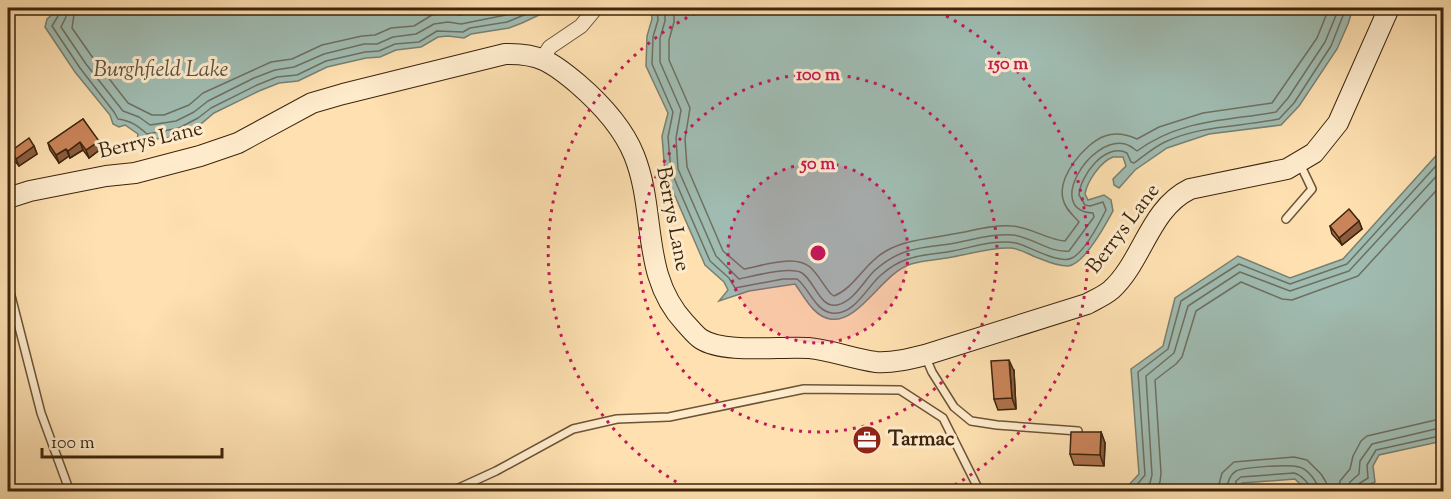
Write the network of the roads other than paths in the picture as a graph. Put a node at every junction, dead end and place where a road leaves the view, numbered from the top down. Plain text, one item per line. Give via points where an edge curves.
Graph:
1 (596, 8) edge
2 (1389, 8) edge
3 (542, 59) junction
4 (1299, 161) junction
5 (8, 198) edge
6 (1286, 219) dead end
7 (8, 284) edge
8 (925, 355) junction
9 (1078, 431) edge
10 (70, 492) edge
11 (450, 492) edge
12 (980, 492) edge

1 - 3 street via 581,26 550,47
2 - 4 street, Berrys Lane via 1338,123 1314,153
3 - 5 street, Berrys Lane via 505,54 343,94 312,103 238,142 200,156
3 - 8 street, Berrys Lane via 587,92 616,123 634,154 664,294 700,338 719,347 812,349 877,362
4 - 6 lane via 1312,189
4 - 8 street, Berrys Lane via 1287,168 1190,189 1179,195 1154,222 1129,268 1110,291 1087,304
7 - 10 lane via 41,413
8 - 9 lane via 954,407 970,421
11 - 12 lane via 573,429 617,419 669,417 804,389 900,390 943,418

